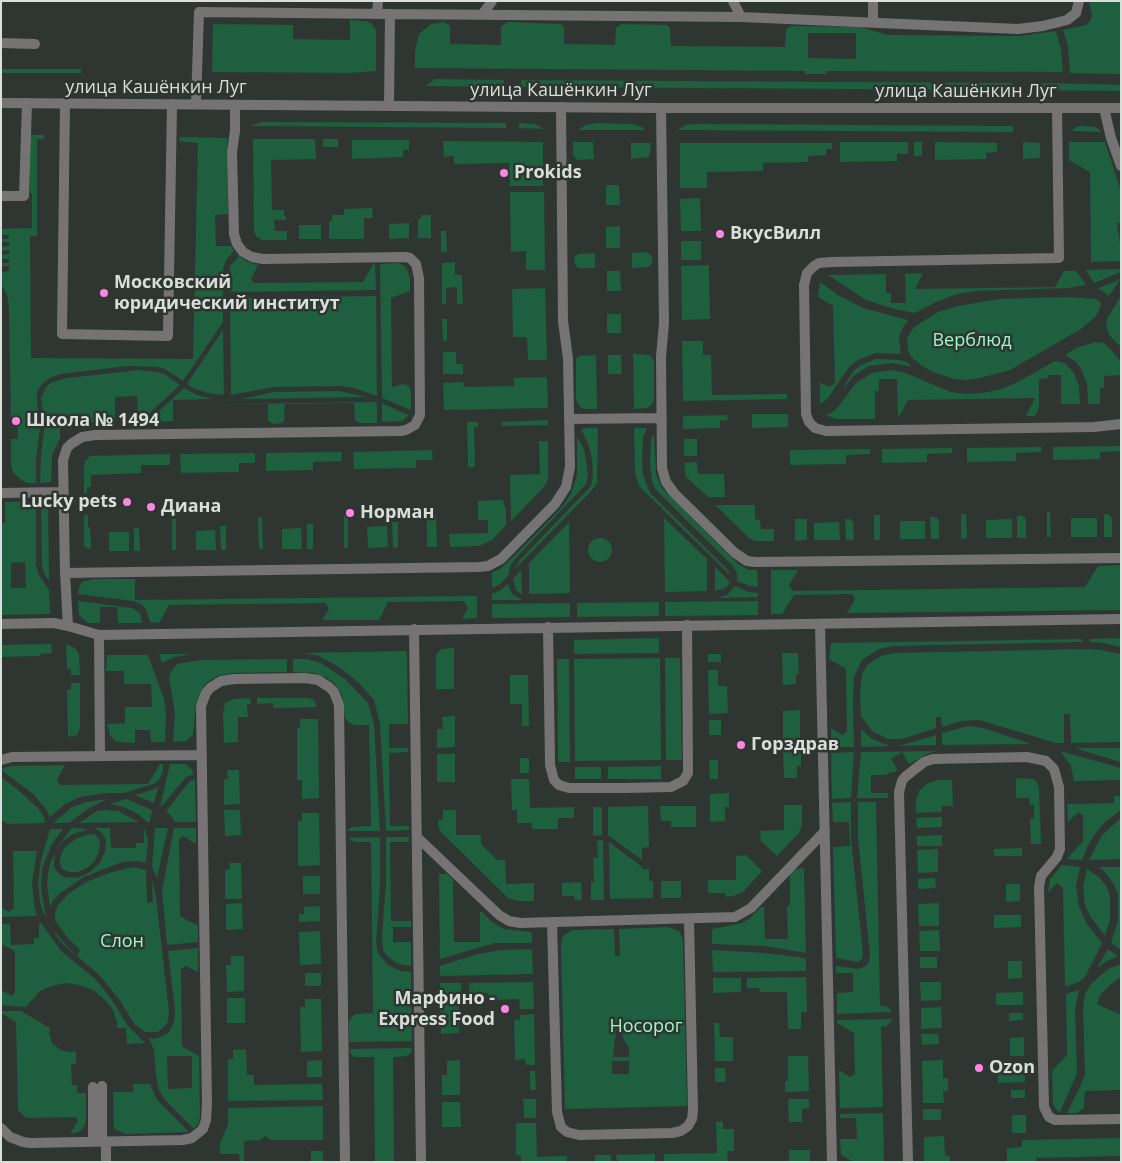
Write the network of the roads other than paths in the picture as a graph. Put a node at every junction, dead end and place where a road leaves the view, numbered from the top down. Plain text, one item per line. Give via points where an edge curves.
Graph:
1 (378, 1) edge
2 (492, 1) edge
3 (733, 1) edge
4 (873, 1) edge
5 (1079, 1) edge
6 (200, 7) edge
7 (377, 14) junction
8 (390, 14) junction
9 (482, 14) junction
10 (741, 17) junction
11 (872, 22) junction
12 (1, 43) edge
13 (35, 44) dead end
14 (1, 103) edge
15 (27, 103) junction
16 (65, 103) junction
17 (172, 104) junction
18 (196, 104) junction
19 (235, 105) junction
20 (389, 106) junction
21 (561, 107) junction
22 (661, 108) junction
23 (1056, 108) junction
24 (1104, 108) junction
25 (1121, 108) edge
26 (1121, 166) edge
27 (1, 196) edge
28 (662, 418) junction
29 (569, 419) junction
30 (1121, 424) edge
31 (1, 488) edge
32 (63, 492) junction
33 (1, 493) edge
34 (1121, 558) edge
35 (65, 573) junction
36 (1121, 619) edge
37 (1, 624) edge
38 (820, 624) junction
39 (687, 625) junction
40 (68, 626) junction
41 (548, 627) junction
42 (414, 629) junction
43 (99, 635) junction
44 (202, 755) junction
45 (100, 756) junction
46 (1, 760) edge
47 (824, 831) junction
48 (417, 838) junction
49 (689, 919) junction
50 (552, 922) junction
51 (97, 1086) dead end
52 (1121, 1119) edge
53 (1, 1128) edge
54 (100, 1141) junction
55 (106, 1162) edge
56 (345, 1162) edge
57 (421, 1162) edge
58 (832, 1162) edge
59 (908, 1162) edge

1 - 7 street
2 - 9 street
3 - 10 street
4 - 11 street
5 - 11 street via 1073,16 1030,28
6 - 7 street
6 - 18 street
7 - 8 street
8 - 9 street
8 - 20 street
9 - 10 street
10 - 11 street
12 - 13 street
14 - 15 street, улица Кашёнкин Луг
15 - 16 street, улица Кашёнкин Луг
15 - 27 street via 24,196
16 - 17 street, улица Кашёнкин Луг
16 - 17 street via 62,334 168,336
17 - 18 street, улица Кашёнкин Луг
18 - 19 street, улица Кашёнкин Луг
19 - 20 street, улица Кашёнкин Луг
19 - 32 street via 232,152 234,234 243,252 263,259 405,257 418,267 421,406 418,421 401,431 88,436 67,448 63,460
20 - 21 street, улица Кашёнкин Луг
21 - 22 street, улица Кашёнкин Луг
21 - 29 street via 563,321 568,359
22 - 23 street, улица Кашёнкин Луг
22 - 28 street
23 - 24 street, улица Кашёнкин Луг
23 - 30 street via 1059,258 831,262 814,266 807,273 804,285 806,414 815,428 826,430
24 - 25 street, улица Кашёнкин Луг
24 - 26 street
28 - 29 street
28 - 34 street via 662,468 668,486 735,553 747,560 764,563
29 - 35 street via 569,473 564,492 501,559 488,566
31 - 33 street
32 - 33 street
32 - 35 street
35 - 40 street
36 - 38 street
37 - 40 street via 54,623
38 - 39 street
38 - 47 street
39 - 41 street
39 - 41 street via 688,772 684,780 675,786 634,788 569,788 554,780 550,765
40 - 43 street
41 - 42 street
42 - 43 street
42 - 48 street
43 - 45 street
44 - 45 street
44 - 54 street via 205,1125 196,1136 188,1139
44 - 56 street via 203,699 210,688 221,681 312,679 329,687 337,698
45 - 46 street via 12,757
47 - 49 street via 746,912 731,918
47 - 58 street
48 - 50 street via 505,919 520,923
48 - 57 street
49 - 50 street
49 - 50 street via 693,1117 688,1126 672,1133 579,1136 567,1132 559,1122 557,1112
51 - 54 street
52 - 59 street via 1055,1120 1049,1117 1044,1107 1039,887 1041,876 1060,849 1059,787 1054,769 1046,761 1027,757 933,759 905,777 899,792
53 - 54 street via 10,1137 23,1142
54 - 55 street

